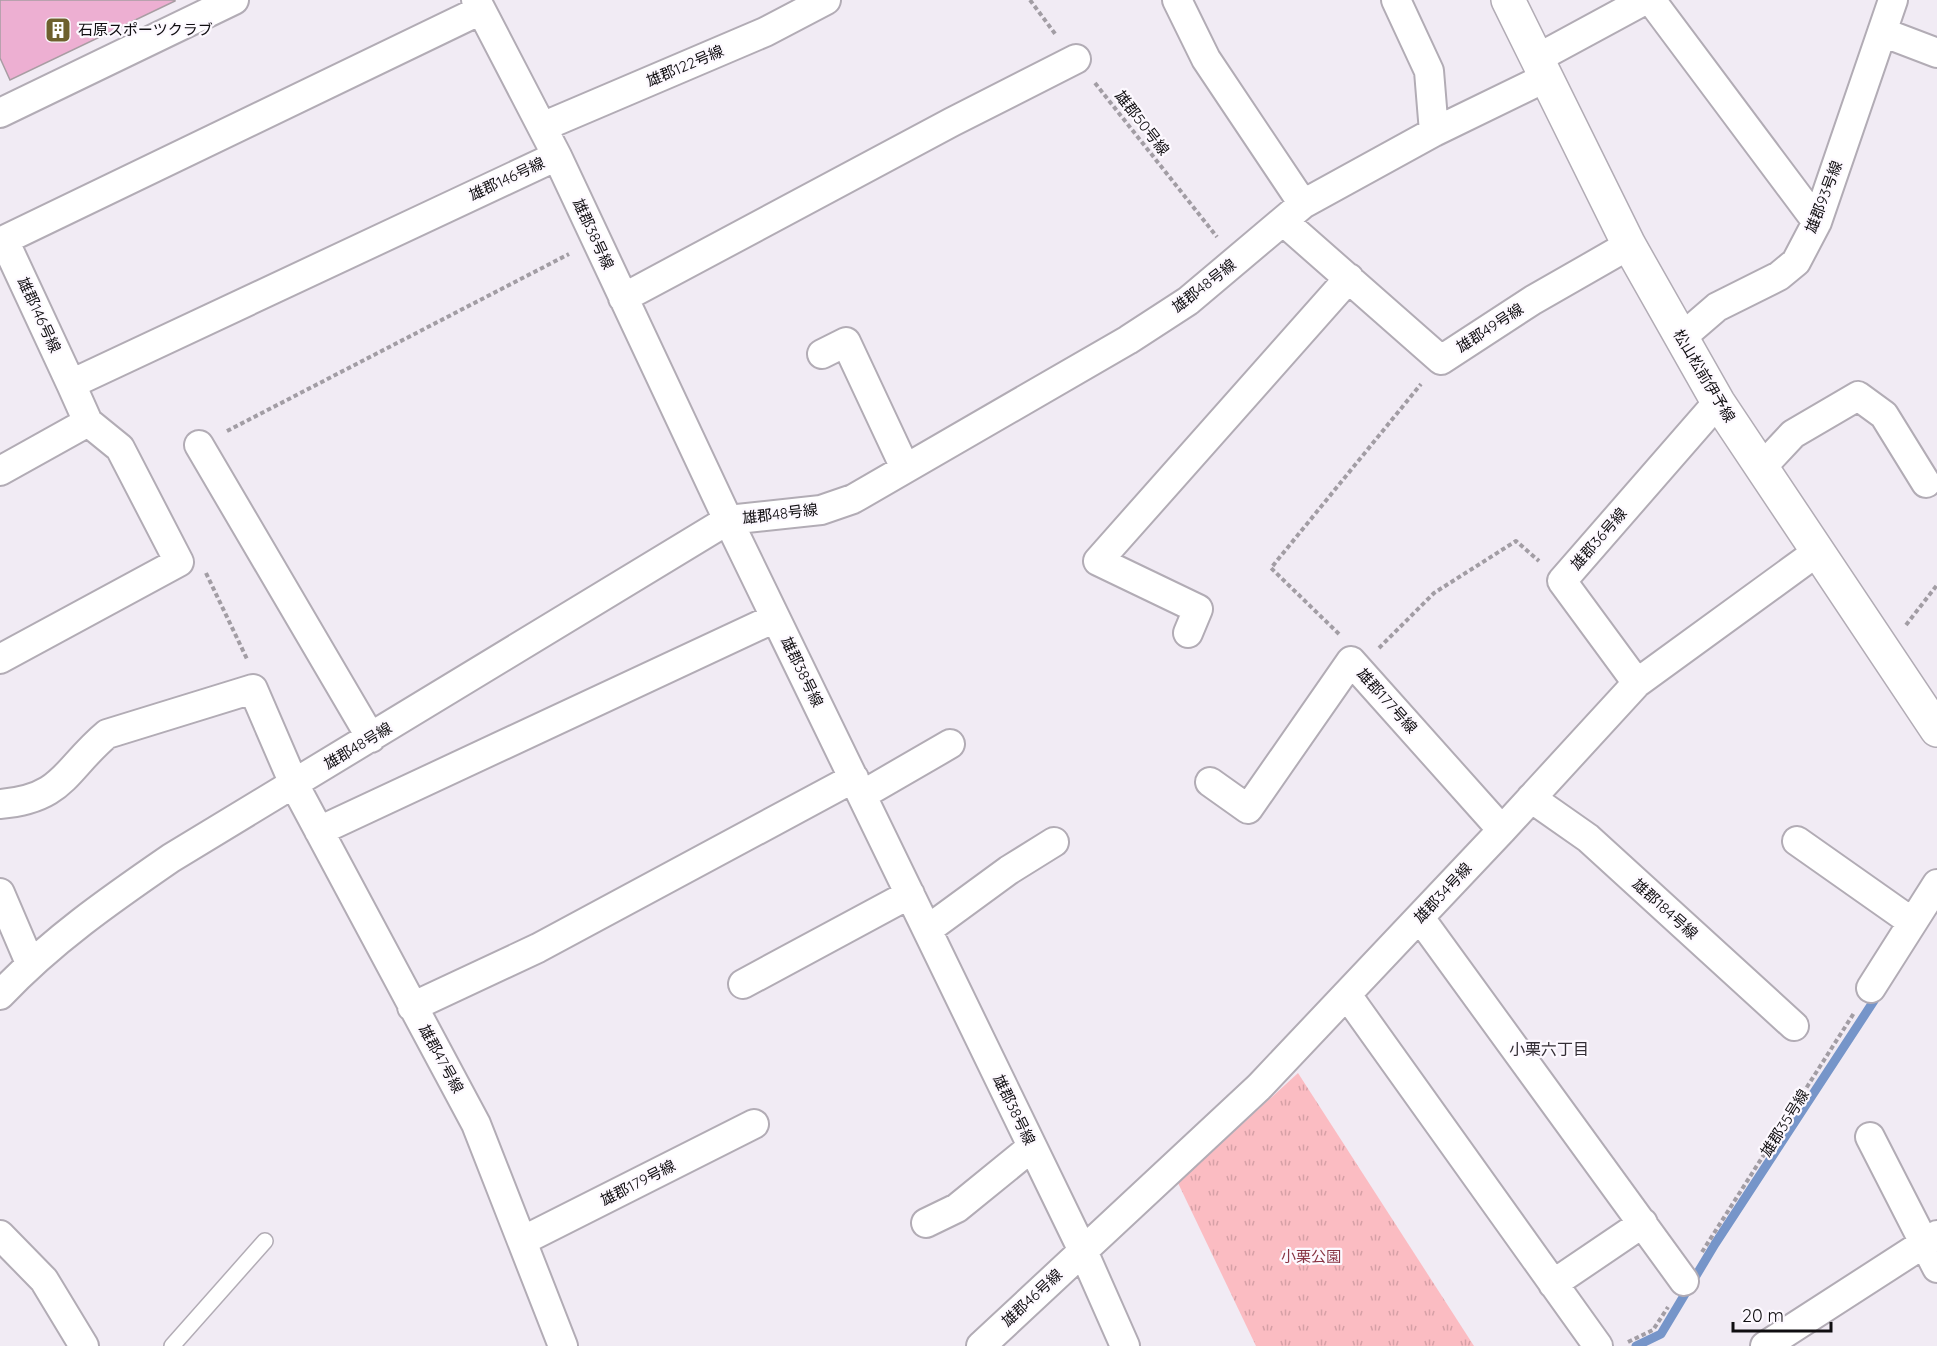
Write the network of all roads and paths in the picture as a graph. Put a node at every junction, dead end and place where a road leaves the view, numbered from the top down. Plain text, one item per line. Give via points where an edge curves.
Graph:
1 (234, 0) edge
2 (826, 0) edge
3 (1030, 0) edge
4 (1177, 0) edge
5 (1396, 0) edge
6 (1508, 0) edge
7 (1645, 0) edge
8 (1651, 0) edge
9 (1893, 0) edge
10 (479, 3) edge
11 (1882, 32) junction
12 (1937, 53) edge
13 (1076, 59) junction
14 (1541, 68) junction
15 (0, 113) edge
16 (542, 128) junction
17 (1434, 132) junction
18 (557, 156) junction
19 (1293, 212) junction
20 (1817, 222) junction
21 (2, 236) edge
22 (596, 240) junction
23 (1629, 245) junction
24 (1236, 262) junction
25 (1348, 279) junction
26 (623, 298) junction
27 (1681, 338) junction
28 (822, 354) dead end
29 (1441, 360) junction
30 (71, 384) junction
31 (1718, 402) junction
32 (88, 422) junction
33 (199, 445) joint
34 (906, 468) junction
35 (1762, 468) junction
36 (0, 471) edge
37 (1926, 483) dead end
38 (728, 520) junction
39 (1817, 552) junction
40 (201, 563) dead end
41 (1562, 581) junction
42 (1937, 585) edge
43 (775, 618) junction
44 (1188, 633) dead end
45 (1885, 652) junction
46 (0, 659) edge
47 (1354, 665) junction
48 (1637, 682) junction
49 (253, 689) junction
50 (1933, 717) edge
51 (371, 738) junction
52 (950, 744) dead end
53 (1210, 783) dead end
54 (294, 784) junction
55 (858, 787) junction
56 (1531, 798) junction
57 (0, 804) edge
58 (1503, 830) junction
59 (319, 831) junction
60 (1797, 841) dead end
61 (1054, 842) dead end
62 (1937, 884) edge
63 (0, 893) edge
64 (910, 894) junction
65 (1420, 918) junction
66 (1912, 922) junction
67 (927, 930) junction
68 (30, 963) junction
69 (743, 984) dead end
70 (1871, 988) joint
71 (0, 995) edge
72 (1347, 995) junction
73 (412, 1007) junction
74 (1794, 1026) dead end
75 (754, 1124) dead end
76 (1870, 1137) dead end
77 (1032, 1147) junction
78 (926, 1222) dead end
79 (1642, 1223) junction
80 (0, 1235) edge
81 (265, 1241) dead end
82 (522, 1241) junction
83 (1933, 1249) edge
84 (1083, 1251) junction
85 (1684, 1281) junction
86 (1552, 1284) junction
87 (84, 1346) edge
88 (172, 1346) edge
89 (563, 1346) edge
90 (981, 1346) edge
91 (1125, 1346) edge
92 (1598, 1346) edge
93 (1619, 1346) edge
94 (1765, 1346) edge

1 - 15 street
2 - 16 street, 雄郡122号線 via 765,32
3 - 13 path, 雄郡50号線
4 - 19 street, 雄郡49号線
5 - 17 street via 1429,70
6 - 14 main road, 松山松前伊予線
7 - 14 street, 雄郡48号線
8 - 20 street
9 - 11 street, 雄郡93号線
10 - 16 street, 雄郡38号線
10 - 21 street, 雄郡146号線
11 - 12 street
11 - 20 street, 雄郡93号線
13 - 24 path, 雄郡50号線
13 - 26 street
14 - 17 street, 雄郡48号線
14 - 23 main road, 松山松前伊予線
16 - 18 street, 雄郡38号線
17 - 19 street, 雄郡48号線
18 - 22 street, 雄郡38号線
18 - 30 street, 雄郡146号線
19 - 24 street, 雄郡48号線
19 - 25 street, 雄郡49号線
20 - 27 street, 雄郡93号線 via 1796,262 1779,276 1717,307
21 - 30 street, 雄郡146号線
22 - 26 street, 雄郡38号線
22 - 33 path
23 - 27 main road, 松山松前伊予線
23 - 29 street, 雄郡49号線 via 1533,300
24 - 34 street, 雄郡48号線 via 1188,301 1128,339
25 - 29 street, 雄郡49号線
25 - 44 street via 1098,561 1198,609
26 - 38 street, 雄郡38号線
27 - 31 main road, 松山松前伊予線
28 - 34 street via 846,342
29 - 47 path via 1272,568 1347,642
30 - 32 street
31 - 35 main road, 松山松前伊予線
31 - 41 street, 雄郡36号線
32 - 36 street
32 - 46 street via 120,448 179,562
33 - 51 street
34 - 38 street, 雄郡48号線 via 853,499 821,510
35 - 37 street via 1793,434 1858,396 1884,415
35 - 39 main road, 松山松前伊予線
38 - 43 street, 雄郡38号線
38 - 51 street, 雄郡48号線
39 - 45 main road, 松山松前伊予線
39 - 48 street, 雄郡34号線
40 - 49 path via 258,683
41 - 47 path via 1516,541 1434,593
41 - 48 street, 雄郡36号線
42 - 45 path
43 - 55 street, 雄郡38号線
43 - 59 street
45 - 50 main road, 松山松前伊予線
47 - 53 street, 雄郡177号線 via 1248,809
47 - 58 street, 雄郡177号線
48 - 56 street, 雄郡34号線
49 - 54 street, 雄郡47号線
49 - 57 street via 107,734 91,747 66,779 49,791 20,802
51 - 54 street, 雄郡48号線
52 - 55 street
54 - 59 street, 雄郡47号線
54 - 68 street, 雄郡48号線 via 171,858 96,909
55 - 64 street, 雄郡38号線
55 - 73 street via 548,944
56 - 58 street, 雄郡34号線
56 - 74 street, 雄郡184号線 via 1588,838
58 - 65 street, 雄郡34号線
59 - 73 street, 雄郡47号線
60 - 66 street
61 - 67 street
62 - 66 street
63 - 68 street
64 - 67 street, 雄郡38号線
64 - 69 street
65 - 72 street, 雄郡34号線
65 - 79 street
66 - 70 street
67 - 77 street, 雄郡38号線
68 - 71 street, 雄郡48号線
70 - 85 path, 雄郡35号線
72 - 84 street, 雄郡34号線 via 1259,1087
72 - 86 street
73 - 82 street, 雄郡47号線 via 476,1124
75 - 82 street, 雄郡179号線
76 - 83 street
77 - 78 street via 957,1208
77 - 84 street, 雄郡38号線
79 - 85 street
79 - 86 street
80 - 87 street via 44,1280
81 - 88 lane
82 - 89 street, 雄郡47号線
83 - 94 street
84 - 90 street, 雄郡46号線
84 - 91 street, 雄郡38号線
85 - 93 path, 雄郡35号線 via 1653,1330
86 - 92 street

